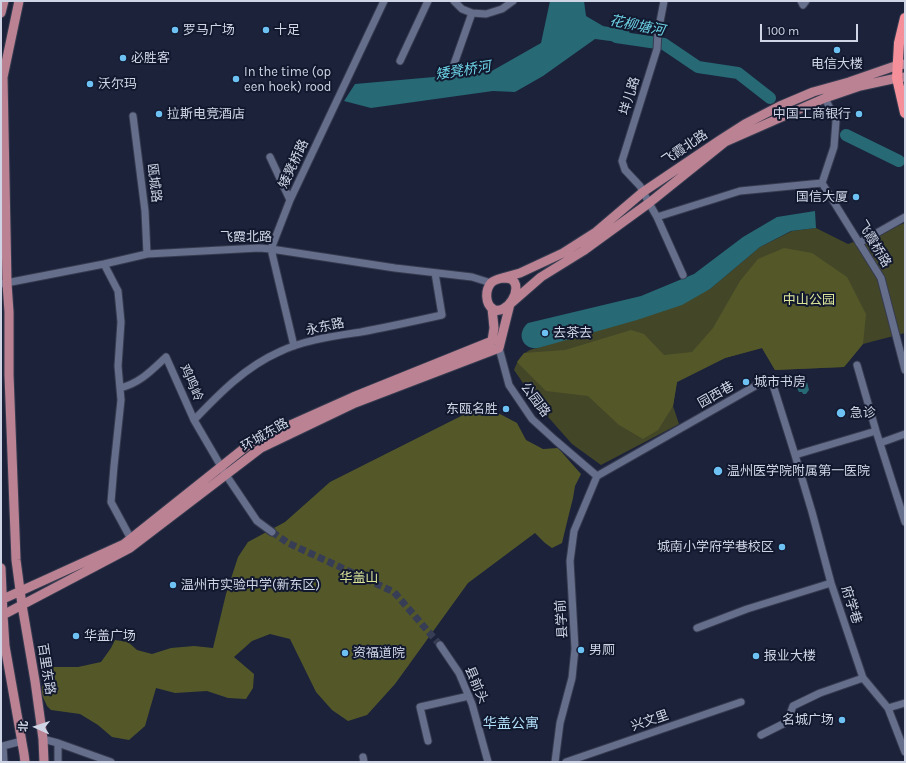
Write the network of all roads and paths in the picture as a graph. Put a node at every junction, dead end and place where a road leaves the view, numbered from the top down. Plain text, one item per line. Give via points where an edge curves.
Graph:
1 (4, 1) edge
2 (19, 1) edge
3 (384, 1) edge
4 (428, 1) edge
5 (454, 1) edge
6 (513, 1) edge
7 (664, 1) edge
8 (1, 13) edge
9 (472, 13) junction
10 (905, 18) edge
11 (400, 61) dead end
12 (901, 64) edge
13 (453, 67) dead end
14 (901, 78) edge
15 (825, 98) junction
16 (905, 113) edge
17 (133, 116) dead end
18 (270, 156) dead end
19 (822, 183) junction
20 (643, 192) junction
21 (290, 200) junction
22 (649, 203) junction
23 (657, 216) junction
24 (905, 217) edge
25 (859, 243) junction
26 (271, 249) junction
27 (147, 254) junction
28 (104, 264) junction
29 (435, 273) junction
30 (683, 275) dead end
31 (502, 278) junction
32 (4, 283) edge
33 (491, 283) junction
34 (510, 304) junction
35 (492, 308) junction
36 (905, 337) edge
37 (896, 339) junction
38 (492, 341) junction
39 (294, 346) junction
40 (499, 348) junction
41 (857, 365) dead end
42 (905, 370) edge
43 (120, 388) junction
44 (194, 420) junction
45 (876, 431) junction
46 (905, 434) edge
47 (880, 443) junction
48 (795, 455) junction
49 (223, 471) junction
50 (597, 476) junction
51 (905, 522) edge
52 (272, 532) tunnel mouth
53 (131, 539) junction
54 (1, 568) edge
55 (831, 584) junction
56 (20, 592) junction
57 (2, 600) edge
58 (22, 604) junction
59 (2, 616) edge
60 (697, 628) dead end
61 (440, 645) tunnel mouth
62 (862, 678) junction
63 (469, 696) junction
64 (741, 702) dead end
65 (905, 703) edge
66 (888, 708) junction
67 (761, 735) dead end
68 (43, 739) junction
69 (22, 741) junction
70 (428, 741) dead end
71 (58, 743) junction
72 (905, 752) edge
73 (580, 760) edge
74 (4, 762) edge
75 (24, 762) edge
76 (44, 762) edge
77 (58, 762) edge
78 (111, 762) edge
79 (488, 762) edge
80 (554, 762) edge
81 (566, 762) edge

1 - 8 main road
2 - 32 main road, 百里东路 via 3,77
3 - 21 street, 矮凳桥路
4 - 11 street
5 - 9 street via 462,9
6 - 9 street via 502,9 486,14
7 - 20 street, 垟儿路 via 657,49 622,161 625,170
9 - 13 street
10 - 12 highway via 899,43
12 - 14 highway
12 - 20 main road, 飞霞北路 via 813,92 780,106 745,124
14 - 15 main road, 飞霞北路 via 860,86
14 - 16 highway
15 - 19 street via 836,121 834,147
15 - 22 main road, 飞霞北路 via 725,142
17 - 27 street, 瓯城路 via 146,211
18 - 21 street
19 - 23 street via 740,191
19 - 25 street, 飞霞桥路
20 - 22 street
20 - 31 main road, 飞霞北路 via 596,232 563,253 520,273
21 - 26 street, 矮凳桥路
22 - 23 street
22 - 34 main road, 飞霞北路 via 583,251 541,277
23 - 30 street
24 - 25 street
25 - 37 street, 飞霞桥路 via 880,278
26 - 27 street, 飞霞北路
26 - 29 street, 飞霞北路
26 - 39 street
27 - 28 street, 飞霞北路
28 - 32 street, 飞霞北路
28 - 43 street via 118,291 121,322 118,366
29 - 33 street, 飞霞北路 via 472,277
29 - 39 street, 永东路 via 442,315
31 - 33 main road, 飞霞北路
31 - 34 main road via 509,278 516,285 514,298
32 - 56 main road, 百里东路 via 8,312 16,560
33 - 35 main road via 487,298
34 - 35 main road, 飞霞北路 via 502,310
34 - 40 main road
35 - 38 main road
36 - 37 street
37 - 42 street, 飞霞桥路
38 - 40 street, 公园路
38 - 49 main road, 环城东路 via 353,397 252,442
39 - 44 street, 永东路 via 256,364 230,384
40 - 49 main road, 环城东路 via 355,402 261,448
40 - 50 street, 公园路 via 509,385 532,419
41 - 45 street
43 - 44 street, 鸡鸣岭 via 133,384 148,374 166,357
43 - 53 street via 111,502
44 - 49 street, 鸡鸣岭
45 - 47 street
45 - 48 street
46 - 47 street
47 - 51 street
48 - 50 street, 园西巷 via 773,385 764,381
48 - 55 street, 府学巷
49 - 52 street via 257,521
49 - 53 main road, 环城东路
49 - 58 main road, 环城东路 via 130,548
50 - 80 street, 县学前 via 574,531 570,561 576,649
53 - 56 main road, 环城东路
54 - 57 main road
55 - 60 street via 747,609
55 - 62 street, 府学巷
56 - 57 main road, 环城东路
56 - 58 main road, 百里东路
57 - 59 main road
58 - 59 main road, 环城东路
58 - 68 main road, 百里东路
59 - 69 main road
61 - 63 street, 县前头 via 459,673
62 - 66 street, 府学巷
62 - 67 street via 793,706 787,722
63 - 70 street via 420,707
63 - 79 street, 县前头
64 - 73 street, 兴文里
65 - 66 street
66 - 72 street, 府学巷
68 - 71 street
68 - 76 main road, 百里东路
69 - 74 street via 3,746
69 - 75 main road
71 - 77 street
71 - 78 street
73 - 81 street, 兴文里

